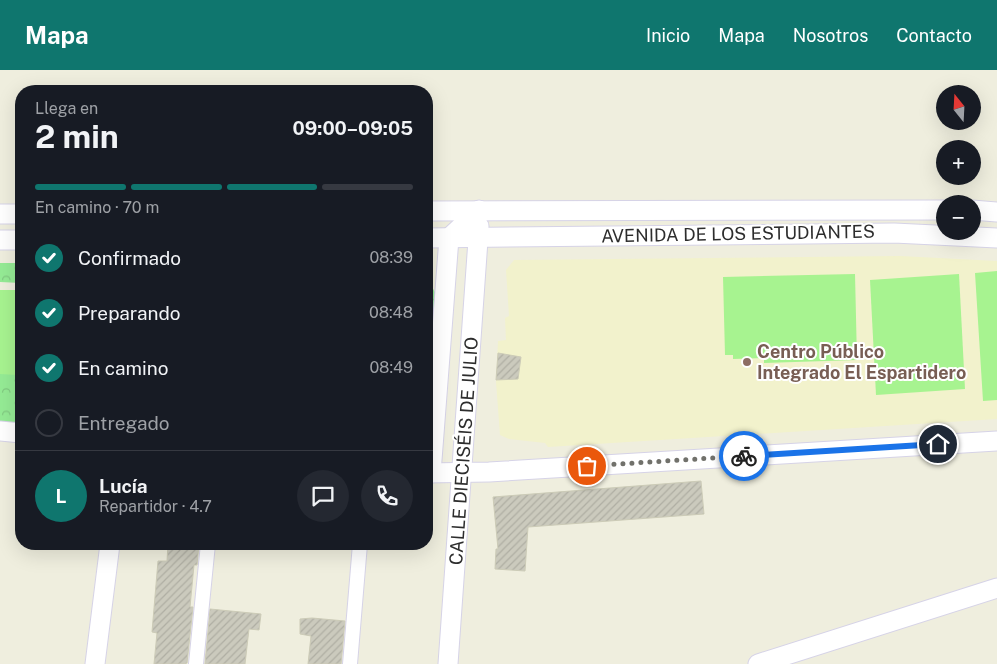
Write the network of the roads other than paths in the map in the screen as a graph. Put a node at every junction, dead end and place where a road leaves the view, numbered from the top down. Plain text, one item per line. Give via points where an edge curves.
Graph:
1 (480, 210) junction
2 (936, 210) edge
3 (433, 211) edge
4 (981, 211) edge
5 (997, 212) edge
6 (0, 214) edge
7 (15, 214) edge
8 (433, 238) edge
9 (449, 238) junction
10 (479, 238) junction
11 (997, 238) edge
12 (0, 240) edge
13 (15, 240) edge
14 (433, 426) edge
15 (0, 431) edge
16 (15, 433) edge
17 (997, 440) edge
18 (433, 473) edge
19 (462, 474) junction
20 (109, 550) edge
21 (207, 550) edge
22 (360, 550) edge
23 (997, 588) edge
24 (764, 663) edge
25 (95, 664) edge
26 (196, 664) edge
27 (350, 664) edge
28 (448, 664) edge

1 - 2 street, AVENIDA DE LOS ESTUDIANTES
1 - 3 street, AVENIDA DE LOS ESTUDIANTES
1 - 9 street
1 - 10 street
4 - 5 street
6 - 7 street
8 - 9 street, AVENIDA DE LOS ESTUDIANTES
9 - 10 street, AVENIDA DE LOS ESTUDIANTES
9 - 14 street, CALLE DIECISÉIS DE JULIO
10 - 11 street, AVENIDA DE LOS ESTUDIANTES via 884,232
10 - 19 street, CALLE DIECISÉIS DE JULIO
12 - 13 street
15 - 16 street
17 - 19 street
18 - 19 street
19 - 28 street, CALLE DIECISÉIS DE JULIO
20 - 25 street
21 - 26 street
22 - 27 street
23 - 24 street

